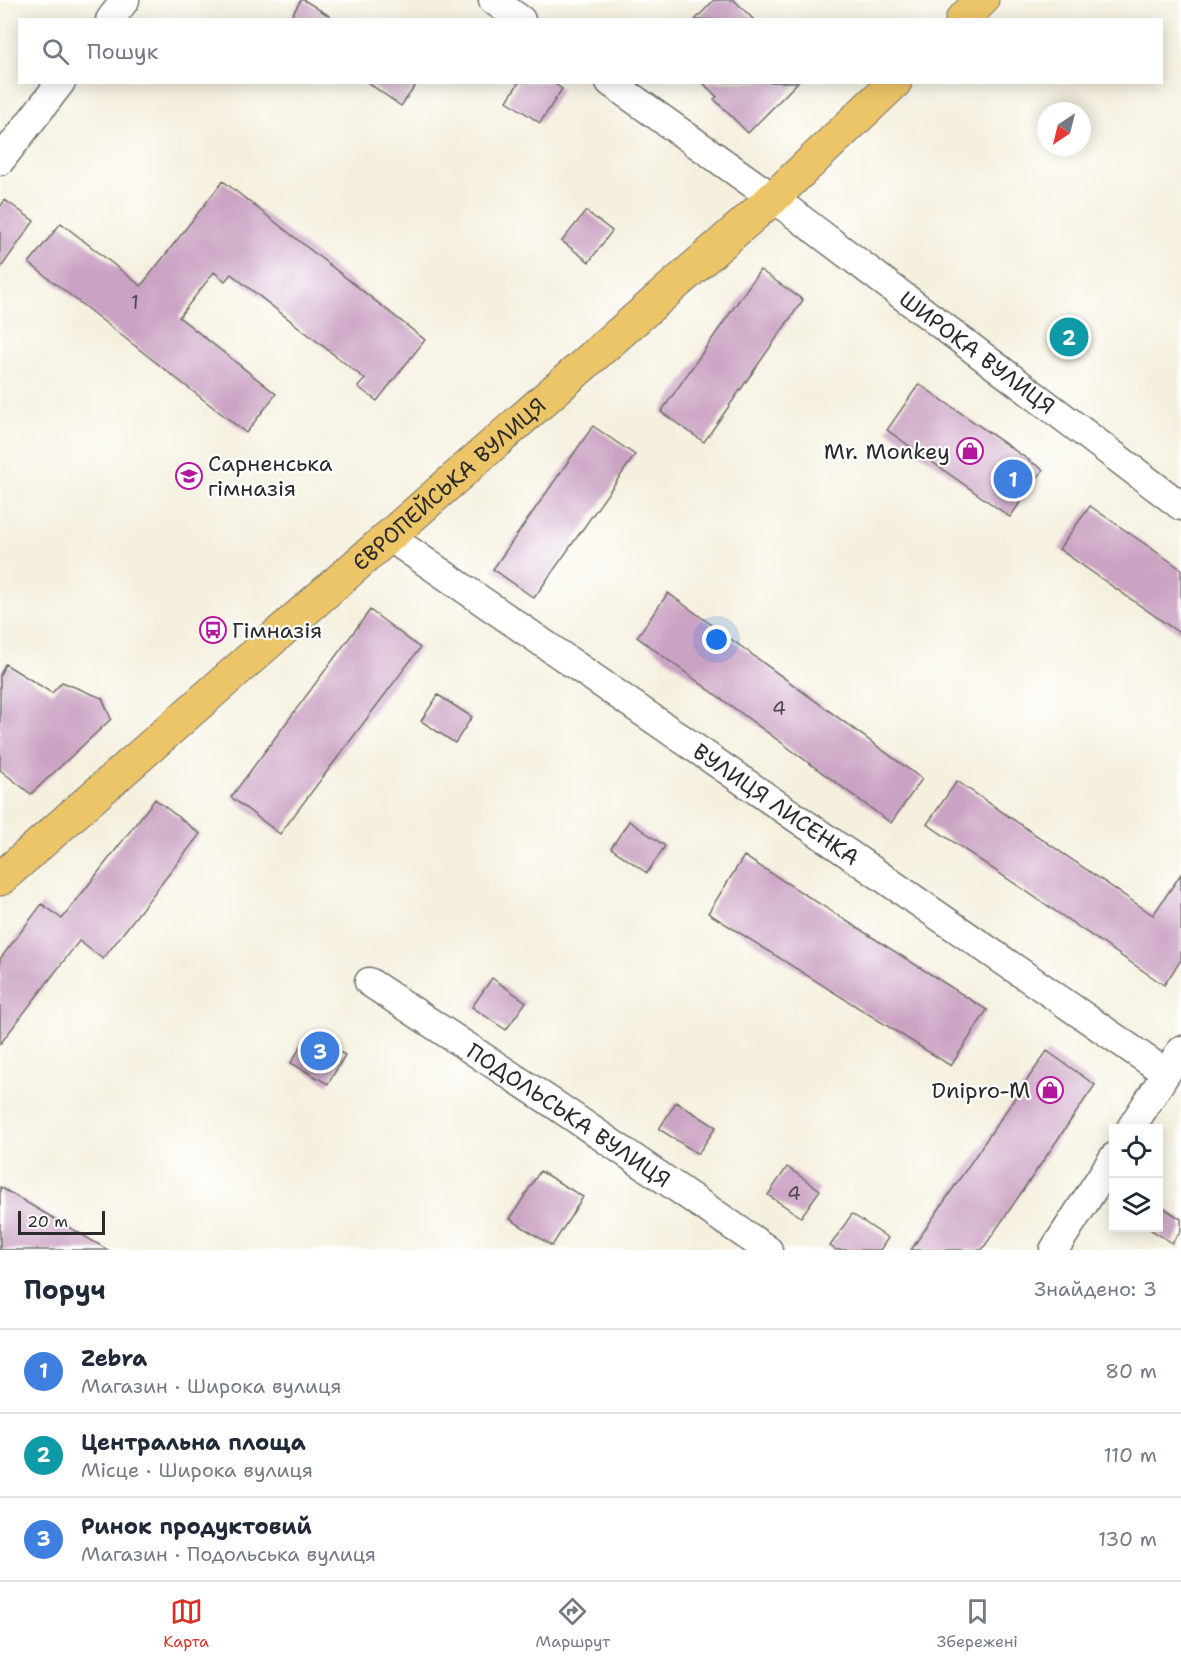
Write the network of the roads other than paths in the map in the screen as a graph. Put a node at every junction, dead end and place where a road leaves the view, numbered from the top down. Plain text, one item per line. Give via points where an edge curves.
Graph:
1 (125, 0) edge
2 (494, 0) edge
3 (982, 0) edge
4 (112, 18) edge
5 (518, 18) edge
6 (964, 18) edge
7 (59, 84) edge
8 (613, 84) edge
9 (893, 84) edge
10 (0, 161) edge
11 (773, 198) junction
12 (1181, 506) edge
13 (388, 536) junction
14 (0, 879) edge
15 (369, 982) dead end
16 (1174, 1061) edge
17 (1134, 1124) edge
18 (1109, 1163) edge
19 (768, 1250) edge
20 (1054, 1250) edge

1 - 4 street
2 - 5 street
3 - 6 main road
7 - 10 street
8 - 11 street, ШИРОКА ВУЛИЦЯ
9 - 11 main road, ЄВРОПЕЙСЬКА ВУЛИЦЯ
11 - 12 street, ШИРОКА ВУЛИЦЯ
11 - 13 main road, ЄВРОПЕЙСЬКА ВУЛИЦЯ
13 - 14 main road, ЄВРОПЕЙСЬКА ВУЛИЦЯ
13 - 16 street, ВУЛИЦЯ ЛИСЕНКА
15 - 19 street, ПОДОЛЬСЬКА ВУЛИЦЯ
16 - 17 street
18 - 20 street

